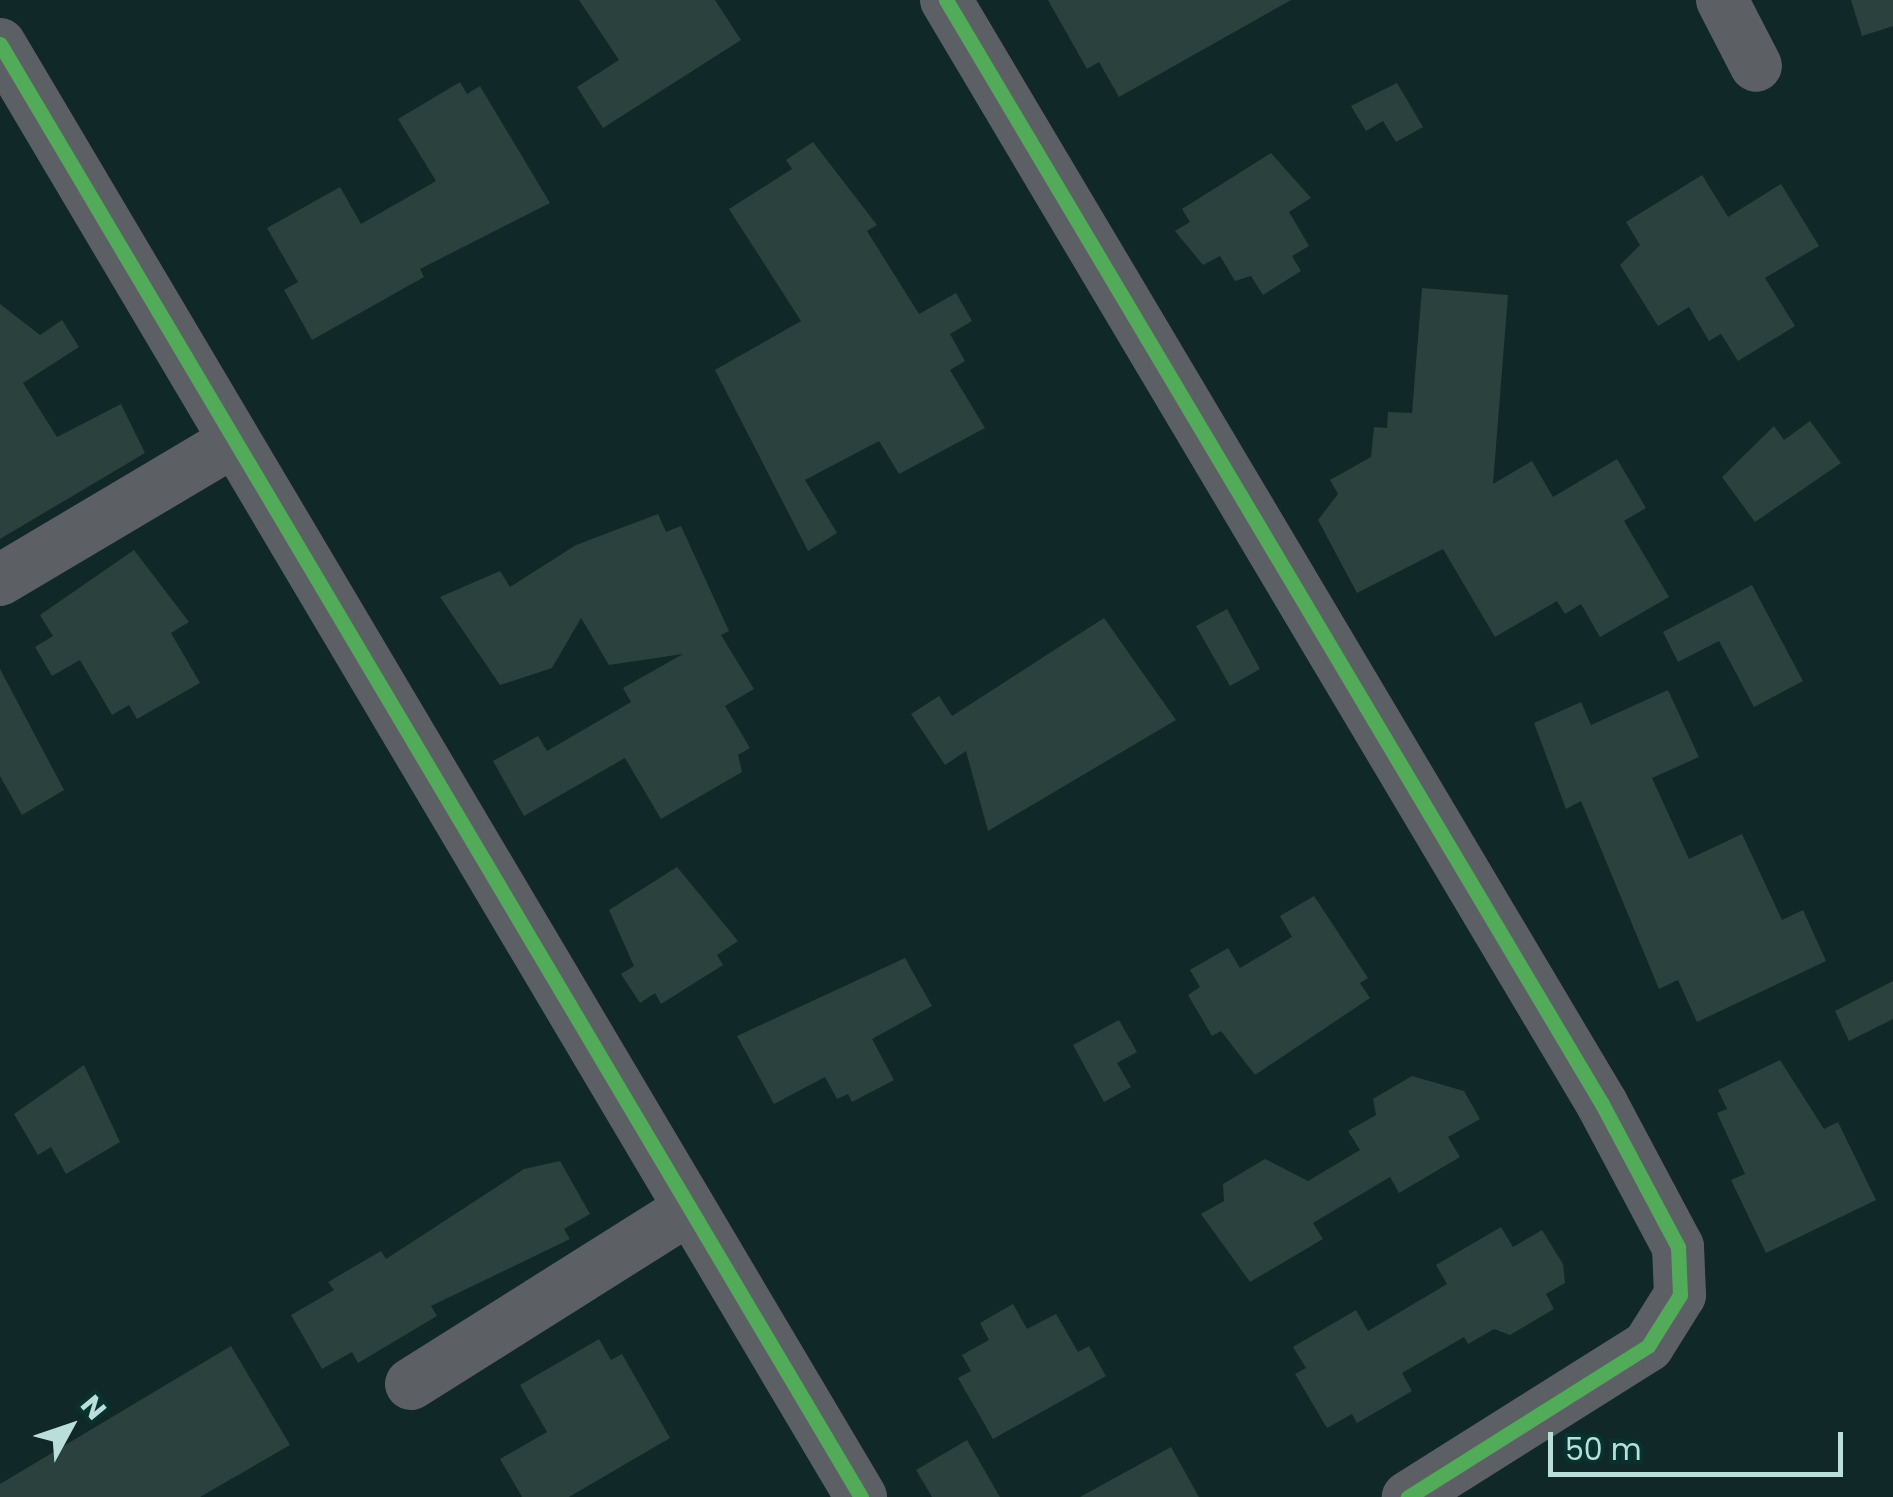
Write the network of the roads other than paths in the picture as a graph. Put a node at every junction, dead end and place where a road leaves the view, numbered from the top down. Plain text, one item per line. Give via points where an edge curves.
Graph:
1 (946, 0) edge
2 (1722, 0) edge
3 (0, 44) edge
4 (1756, 66) dead end
5 (231, 443) junction
6 (0, 580) edge
7 (689, 1209) junction
8 (410, 1384) dead end
9 (861, 1497) edge
10 (1408, 1497) edge

1 - 10 street via 1602,1104 1678,1248 1680,1295 1648,1346
2 - 4 street
3 - 5 street
5 - 6 street
5 - 7 street
7 - 8 street
7 - 9 street

